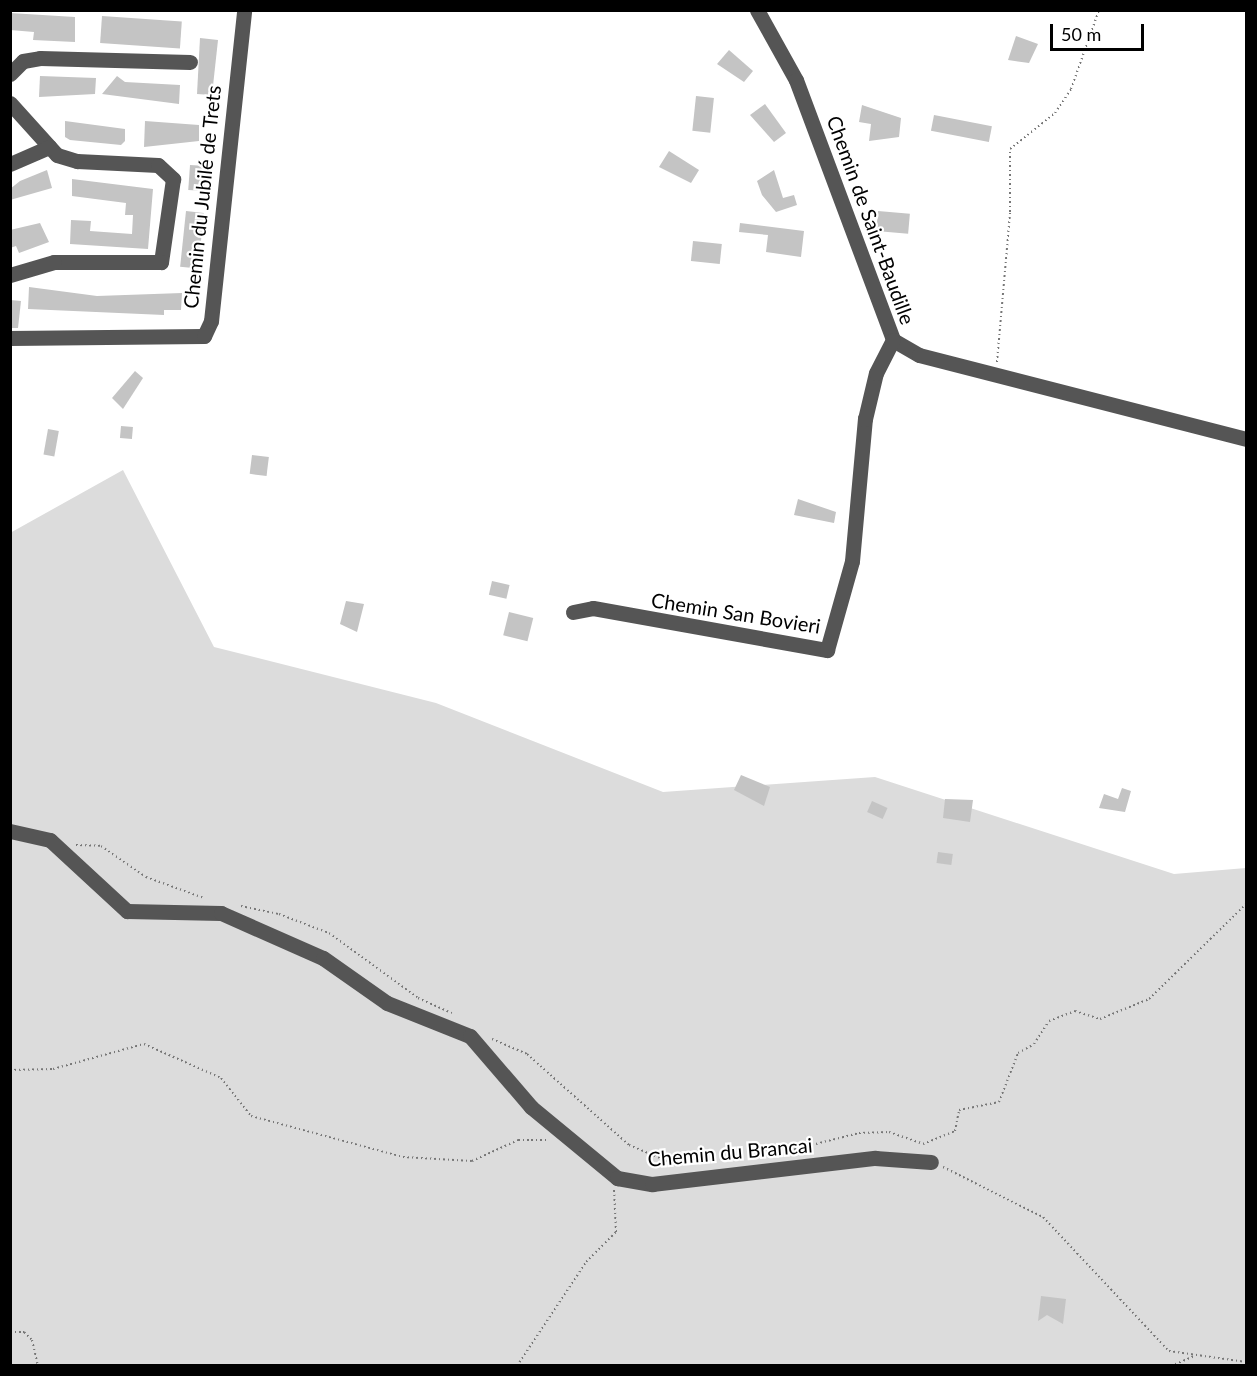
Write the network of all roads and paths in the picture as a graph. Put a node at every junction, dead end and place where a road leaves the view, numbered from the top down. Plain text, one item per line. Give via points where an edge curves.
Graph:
1 (244, 10) edge
2 (757, 10) edge
3 (1099, 10) edge
4 (190, 62) dead end
5 (10, 74) edge
6 (10, 103) edge
7 (49, 147) junction
8 (10, 164) edge
9 (10, 275) edge
10 (10, 338) edge
11 (893, 340) junction
12 (995, 374) junction
13 (1246, 439) edge
14 (573, 612) dead end
15 (10, 831) edge
16 (50, 840) junction
17 (206, 899) dead end
18 (1246, 904) edge
19 (237, 906) dead end
20 (463, 1018) dead end
21 (487, 1036) dead end
22 (10, 1070) edge
23 (571, 1140) junction
24 (763, 1158) dead end
25 (931, 1162) joint
26 (684, 1166) dead end
27 (617, 1178) junction
28 (10, 1332) edge
29 (1197, 1355) junction
30 (1246, 1362) edge
31 (38, 1365) edge
32 (517, 1365) edge
33 (1171, 1365) edge

1 - 10 street, Chemin du Jubilé de Trets via 211,321 204,336
2 - 11 street, Chemin de Saint-Baudille via 796,80
3 - 12 path via 1071,88 1055,113 1010,149 1011,200
4 - 5 street via 40,58 23,61
6 - 7 street
7 - 8 street
7 - 9 street via 77,161 168,170 173,179 166,255 157,264 54,262
11 - 12 street, Chemin de Saint-Baudille via 919,355
11 - 14 street, Chemin San Bovieri via 876,373 866,419 852,561 827,650 592,608
12 - 13 street, Chemin de Saint-Baudille
15 - 16 street, Chemin du Brancai
16 - 17 path via 101,846 146,876
16 - 23 street, Chemin du Brancai via 127,911 167,916 221,913 323,958 387,1003 470,1036 531,1107
18 - 24 path via 1149,999 1100,1019 1075,1011 1049,1021 1034,1044 1018,1053 999,1102 959,1110 955,1131 923,1144 889,1132 859,1133
19 - 20 path via 279,914 329,933 418,998
21 - 26 path via 527,1054 629,1145
22 - 23 path via 53,1069 144,1044 221,1078 251,1116 403,1157 472,1161 518,1140
23 - 27 street, Chemin du Brancai
25 - 27 street, Chemin du Brancai via 875,1158 652,1184
25 - 29 path via 986,1183 1043,1217 1169,1351
27 - 32 path via 616,1232 586,1262
28 - 31 path via 24,1332 32,1340
29 - 30 path
29 - 33 path

